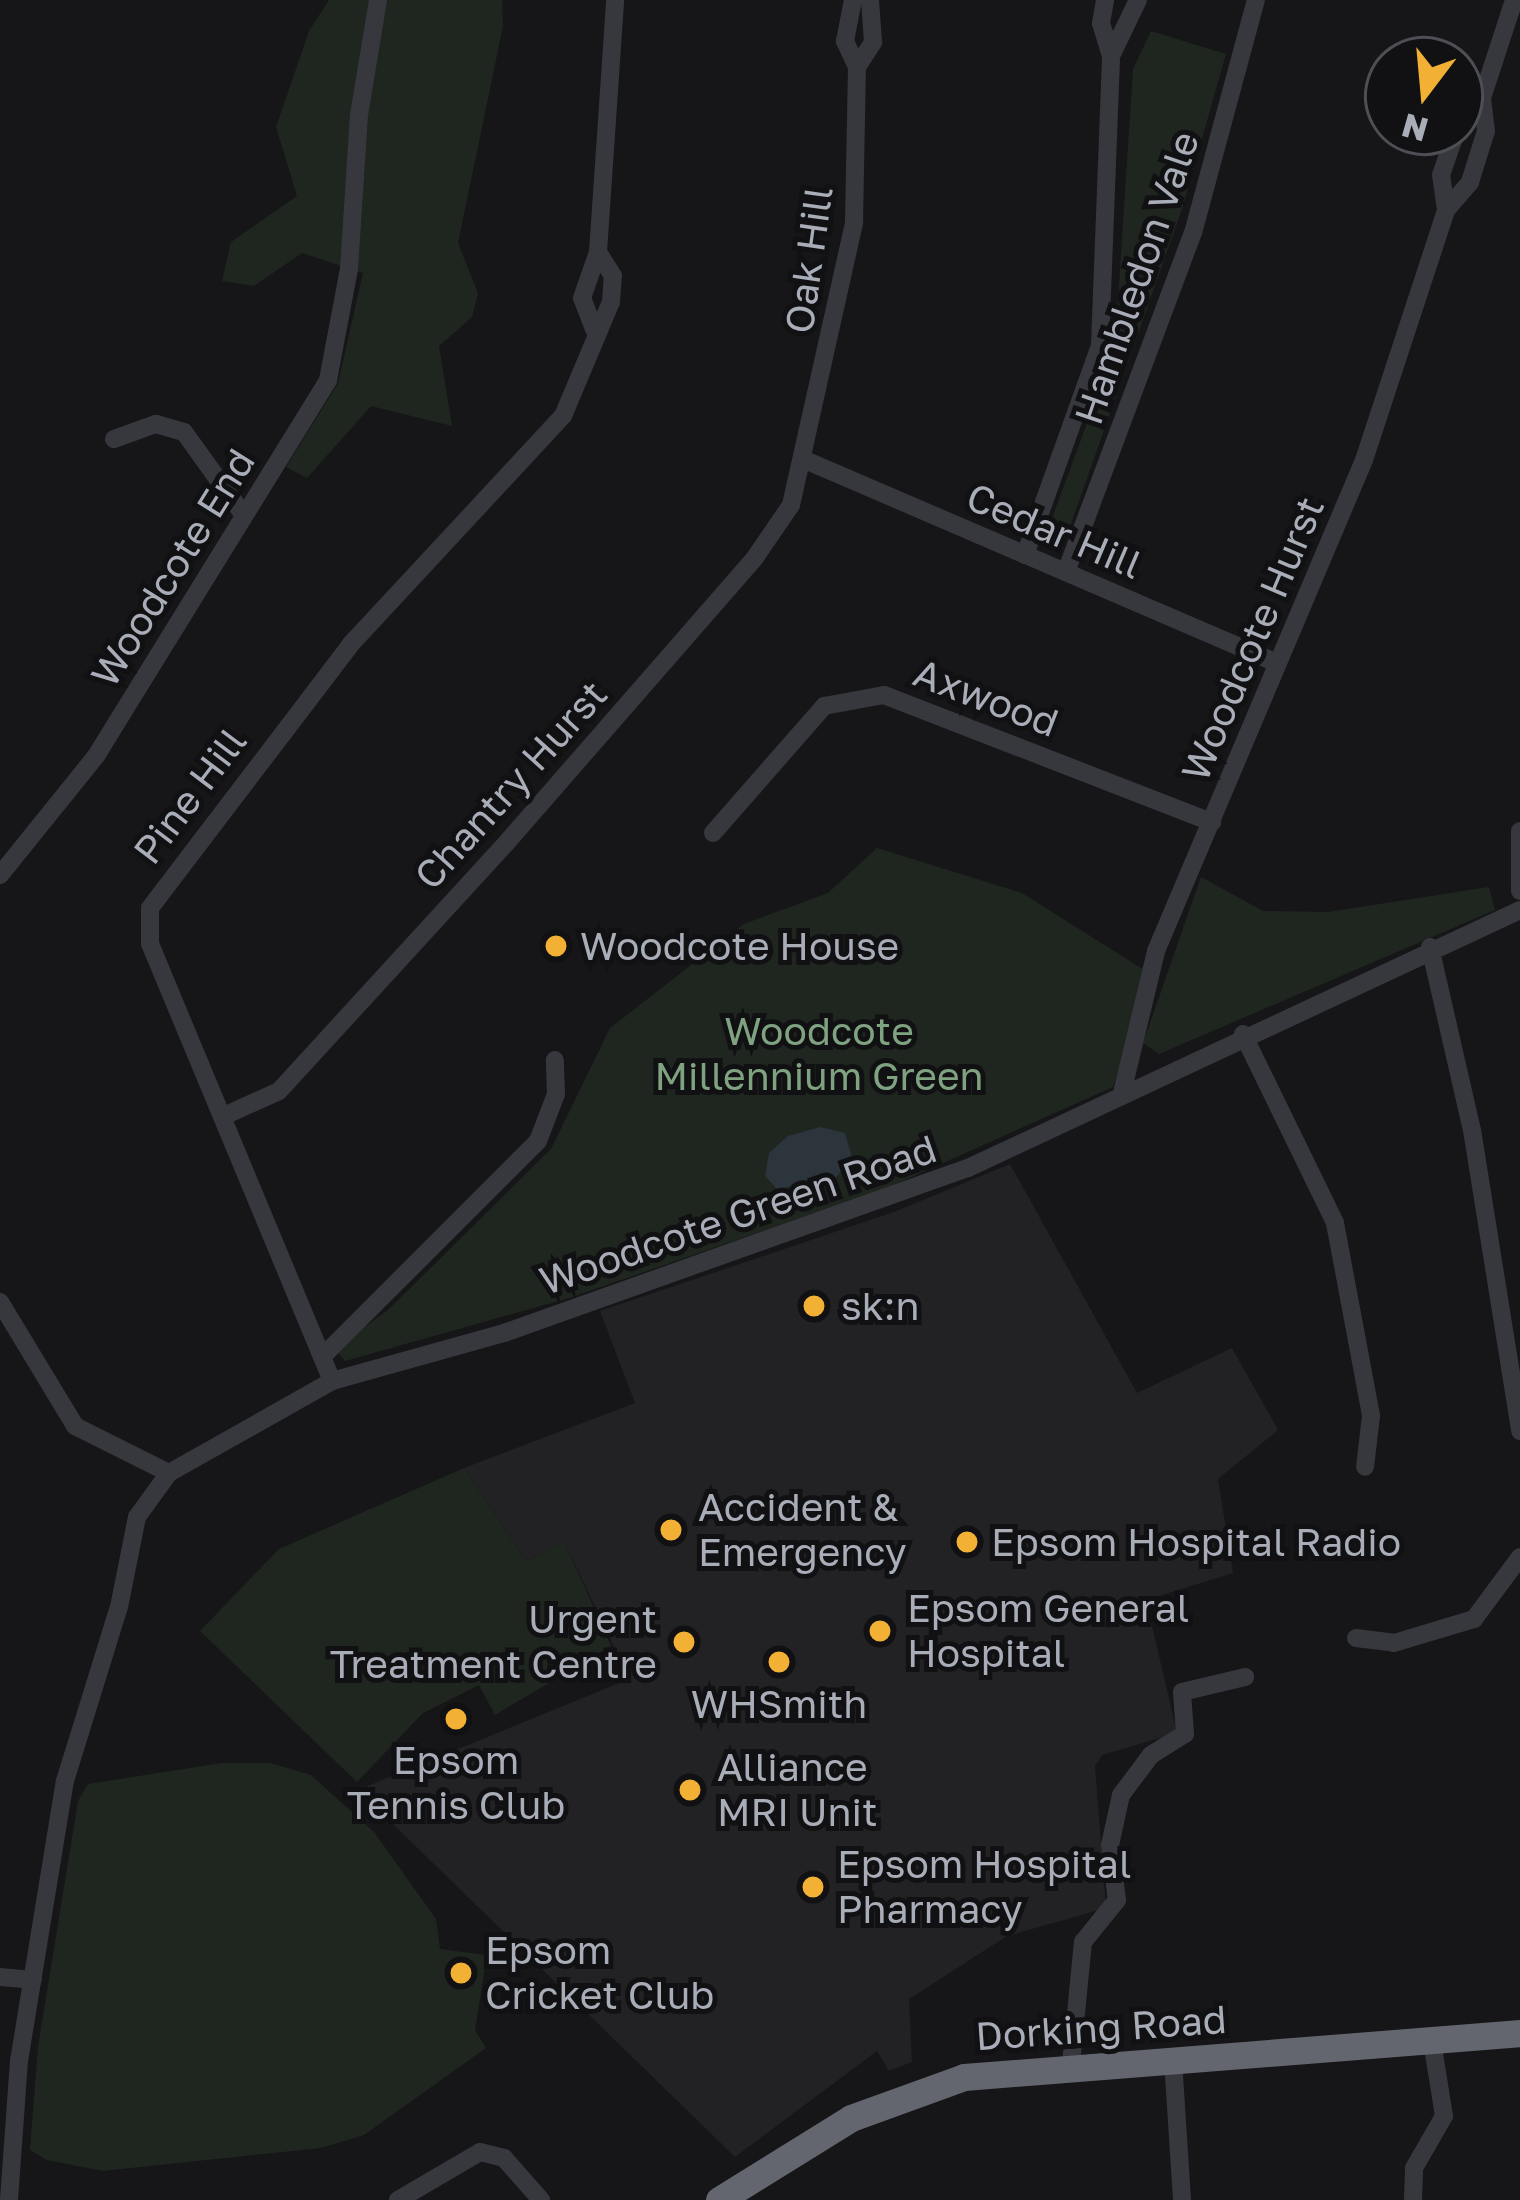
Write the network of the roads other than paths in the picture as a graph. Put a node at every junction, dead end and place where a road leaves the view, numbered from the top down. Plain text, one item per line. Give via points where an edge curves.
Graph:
1 (378, 0) edge
2 (615, 0) edge
3 (853, 0) edge
4 (871, 0) edge
5 (1105, 0) edge
6 (1138, 0) edge
7 (1256, 0) edge
8 (1514, 0) edge
9 (1111, 56) junction
10 (857, 67) junction
11 (1484, 92) edge
12 (1448, 156) edge
13 (1478, 156) edge
14 (1446, 209) junction
15 (598, 252) junction
16 (594, 329) junction
17 (114, 439) dead end
18 (805, 460) junction
19 (243, 514) junction
20 (1025, 555) junction
21 (1066, 572) junction
22 (1277, 663) junction
23 (1212, 822) junction
24 (1520, 831) edge
25 (713, 832) dead end
26 (0, 875) edge
27 (1520, 891) edge
28 (1520, 910) edge
29 (1430, 947) junction
30 (1243, 1034) junction
31 (555, 1060) dead end
32 (1122, 1093) junction
33 (224, 1116) junction
34 (0, 1302) edge
35 (322, 1357) junction
36 (332, 1381) junction
37 (1520, 1430) edge
38 (1365, 1467) dead end
39 (169, 1473) junction
40 (1520, 1557) edge
41 (1355, 1638) dead end
42 (1245, 1677) dead end
43 (0, 1977) edge
44 (33, 1980) junction
45 (1520, 2033) edge
46 (1432, 2041) junction
47 (1173, 2060) junction
48 (1071, 2063) junction
49 (9, 2200) edge
50 (398, 2200) edge
51 (541, 2200) edge
52 (719, 2200) edge
53 (1182, 2200) edge
54 (1413, 2200) edge

1 - 19 street, Woodcote End via 359,115 349,269 328,380
2 - 15 street, Pine Hill
3 - 10 street, Oak Hill via 845,40
4 - 10 street, Oak Hill via 873,42
5 - 9 street via 1101,23
6 - 9 street
7 - 21 street, Hambledon Vale via 1193,233
8 - 11 street, Woodcote Hurst
9 - 20 street via 1100,344
10 - 18 street, Oak Hill via 848,264
12 - 14 street, Woodcote Hurst via 1441,175
13 - 14 street, Woodcote Hurst via 1470,182
14 - 22 street, Woodcote Hurst via 1364,460
15 - 16 street, Pine Hill via 582,298
15 - 16 street, Pine Hill via 612,289
16 - 33 street, Pine Hill via 586,375 563,416 350,645 150,908 150,944
17 - 19 street via 155,424 184,431
18 - 20 street, Cedar Hill
18 - 33 street, Chantry Hurst via 790,505 754,559 508,842 279,1091
19 - 26 street, Woodcote End via 96,756
20 - 21 street, Cedar Hill
21 - 22 street, Cedar Hill
22 - 23 street, Woodcote Hurst
23 - 25 street, Axwood via 919,705 868,695 824,706
23 - 32 street, Woodcote Hurst via 1156,951
24 - 27 street
28 - 29 street, Woodcote Green Road
29 - 30 street, Woodcote Green Road
29 - 37 street via 1472,1130
30 - 32 street, Woodcote Green Road
30 - 38 street via 1335,1223 1371,1416
31 - 35 street via 556,1094 538,1141
32 - 36 street, Woodcote Green Road via 916,1190 504,1333
33 - 35 street, Pine Hill
34 - 39 street via 74,1426
35 - 36 street, Pine Hill
36 - 39 street, Woodcote Green Road
39 - 44 street via 136,1517 119,1607 83,1702
40 - 41 street via 1474,1619 1394,1643
42 - 48 street via 1182,1691 1186,1734 1151,1755 1121,1795 1110,1845 1117,1900 1083,1942
43 - 44 street
44 - 49 street via 11,2126
45 - 46 highway, Dorking Road
46 - 47 highway, Dorking Road
46 - 54 street via 1444,2116 1414,2168
47 - 48 highway, Dorking Road
47 - 53 street
48 - 52 highway, Dorking Road via 904,2093 779,2157
50 - 51 street via 480,2152 504,2158

